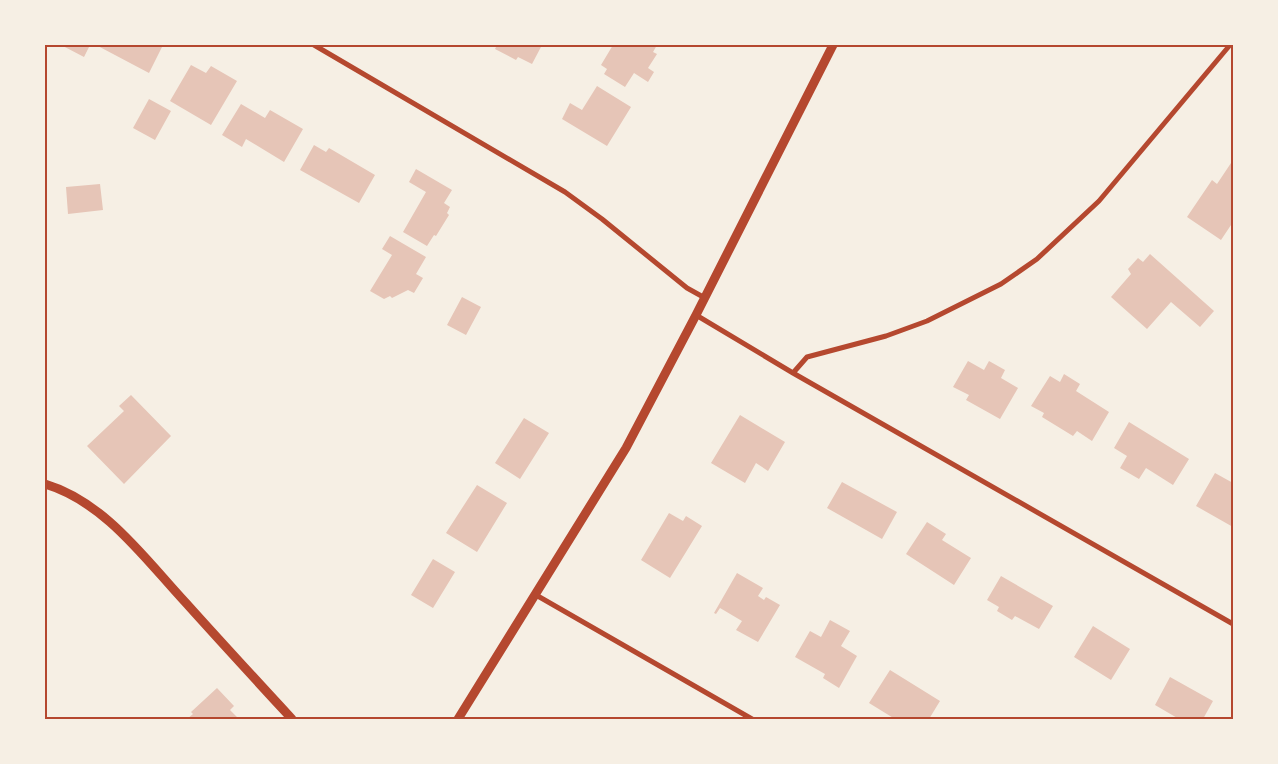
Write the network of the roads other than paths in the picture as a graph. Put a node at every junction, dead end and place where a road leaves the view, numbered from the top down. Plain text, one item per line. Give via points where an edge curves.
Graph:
1 (314, 45) edge
2 (832, 45) edge
3 (1230, 45) edge
4 (705, 298) junction
5 (696, 315) junction
6 (793, 373) junction
7 (45, 484) edge
8 (536, 595) junction
9 (1233, 624) edge
10 (292, 719) edge
11 (458, 719) edge
12 (752, 719) edge

1 - 4 street via 565,192 687,288
2 - 4 street
3 - 6 street via 1099,201 1037,259 1001,284 927,321 886,336 807,357
4 - 5 street
5 - 6 street
5 - 8 street via 626,448
6 - 9 street
7 - 10 street via 80,500 128,540
8 - 11 street
8 - 12 street

